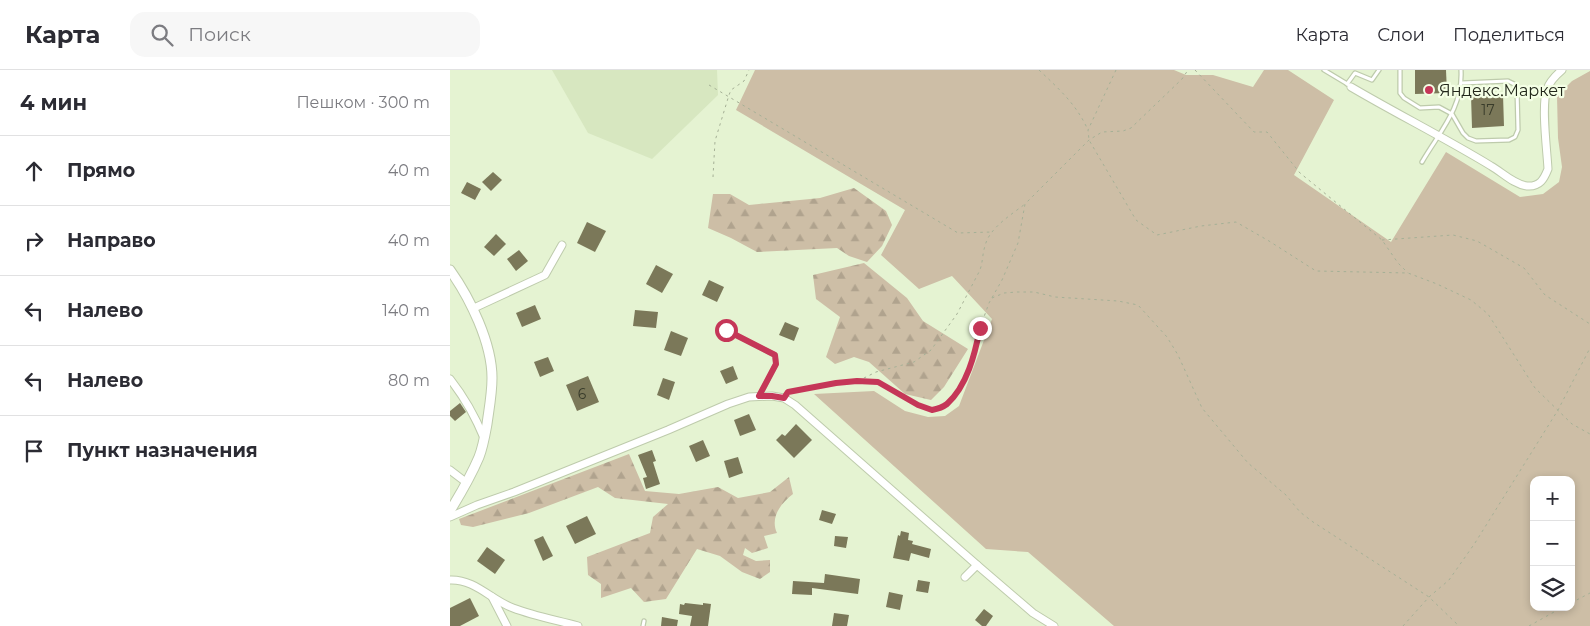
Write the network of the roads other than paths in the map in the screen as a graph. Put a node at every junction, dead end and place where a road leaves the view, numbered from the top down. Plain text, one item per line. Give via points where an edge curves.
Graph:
1 (1324, 70) edge
2 (1379, 70) edge
3 (1400, 70) edge
4 (1461, 70) edge
5 (1562, 70) edge
6 (1462, 83) junction
7 (1349, 85) junction
8 (1452, 114) junction
9 (1438, 136) junction
10 (1422, 162) dead end
11 (562, 245) dead end
12 (450, 270) edge
13 (474, 308) junction
14 (726, 330) dead end
15 (450, 379) edge
16 (759, 396) junction
17 (484, 438) junction
18 (450, 470) edge
19 (467, 483) junction
20 (450, 511) edge
21 (450, 517) edge
22 (977, 565) junction
23 (965, 577) dead end
24 (450, 580) edge
25 (492, 596) junction
26 (644, 621) dead end
27 (507, 626) edge
28 (578, 626) edge
29 (643, 626) edge
30 (1054, 626) edge

1 - 7 lane
2 - 7 lane via 1372,80 1355,73
3 - 8 lane via 1400,93 1404,98 1420,108 1439,107
4 - 6 lane
5 - 9 street via 1546,94 1548,169 1544,179 1535,186 1514,182
6 - 8 lane
6 - 8 lane via 1508,81 1514,84 1517,89 1518,130 1509,140 1476,141 1463,133
7 - 9 street
8 - 9 lane
9 - 10 lane
11 - 13 street via 545,275
12 - 13 street
13 - 17 street via 491,361 490,404
14 - 16 lane via 775,355 776,364
15 - 17 street via 467,401
16 - 21 street via 728,404
16 - 22 street via 784,398 795,405
17 - 19 street
18 - 19 street
19 - 20 street
22 - 23 street
22 - 30 street
24 - 25 street via 458,579
25 - 27 street
25 - 28 street via 512,608
26 - 29 lane

